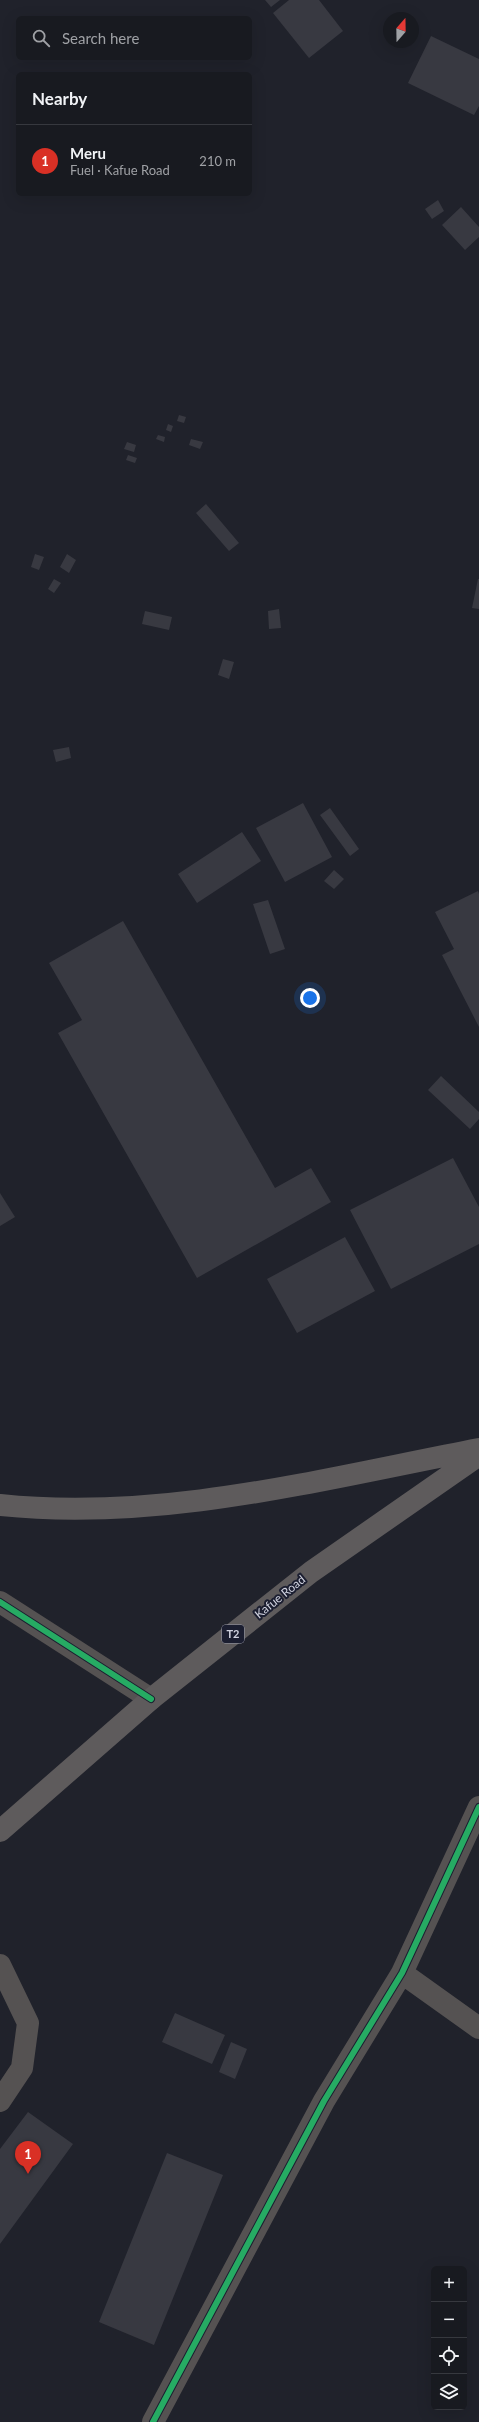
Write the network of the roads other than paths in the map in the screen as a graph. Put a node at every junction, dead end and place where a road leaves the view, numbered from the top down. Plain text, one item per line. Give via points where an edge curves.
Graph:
1 (479, 1449) edge
2 (479, 1455) edge
3 (0, 1505) edge
4 (0, 1602) edge
5 (151, 1699) junction
6 (479, 1807) edge
7 (0, 1831) edge
8 (0, 1965) edge
9 (402, 1973) junction
10 (479, 2028) edge
11 (0, 2101) edge
12 (153, 2422) edge

1 - 3 highway via 220,1499 91,1509
2 - 5 highway, Kafue Road / T2 via 311,1572
4 - 5 street
5 - 7 highway, Kafue Road / T2
6 - 9 street
8 - 11 street via 28,2023 22,2068
9 - 10 street
9 - 12 street via 324,2101

